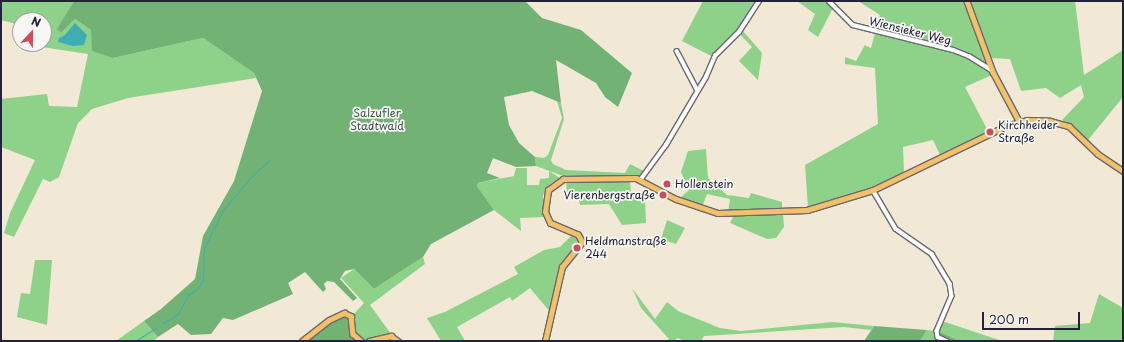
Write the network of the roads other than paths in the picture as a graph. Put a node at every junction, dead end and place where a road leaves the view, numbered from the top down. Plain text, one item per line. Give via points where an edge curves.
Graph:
1 (759, 1) edge
2 (829, 1) edge
3 (967, 1) edge
4 (677, 51) dead end
5 (993, 72) junction
6 (698, 91) junction
7 (1019, 121) junction
8 (1123, 171) edge
9 (641, 179) junction
10 (873, 190) junction
11 (302, 341) edge
12 (361, 341) edge
13 (369, 341) edge
14 (398, 341) edge
15 (545, 341) edge
16 (947, 341) edge

1 - 6 street via 739,32 715,56
2 - 5 street, Wiensieker Weg via 846,21 853,25 953,50 969,56
3 - 5 main road
4 - 6 street
5 - 7 main road
6 - 9 street via 666,145
7 - 8 main road via 1050,121 1070,126 1098,154
7 - 10 main road
9 - 10 main road via 676,199 705,210 726,213 807,210
9 - 15 main road via 568,178 556,181 545,196 545,212 550,223 578,235 582,242 562,267
10 - 16 street via 896,229 932,254 950,284 952,296 937,331 938,337
11 - 12 main road via 329,320 344,313 351,316 353,334
13 - 14 main road via 385,336 391,336

